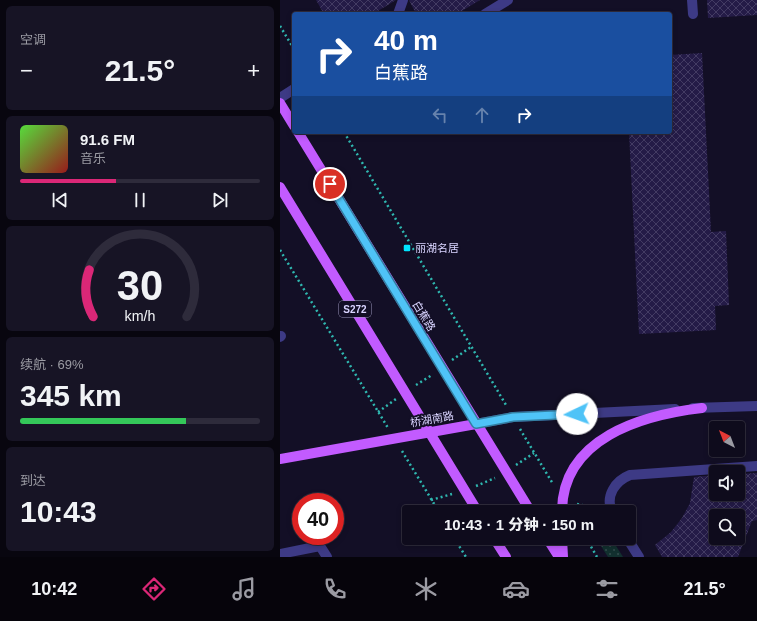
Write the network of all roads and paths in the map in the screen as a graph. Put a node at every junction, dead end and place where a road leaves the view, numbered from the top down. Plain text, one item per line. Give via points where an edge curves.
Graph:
1 (403, 0) edge
2 (508, 0) edge
3 (692, 0) edge
4 (399, 12) edge
5 (488, 12) edge
6 (693, 14) dead end
7 (280, 26) edge
8 (292, 46) edge
9 (292, 90) edge
10 (280, 98) edge
11 (280, 103) edge
12 (292, 123) edge
13 (299, 134) edge
14 (345, 134) edge
15 (280, 187) edge
16 (280, 250) edge
17 (471, 347) junction
18 (442, 368) junction
19 (406, 392) junction
20 (757, 406) edge
21 (702, 408) junction
22 (378, 412) junction
23 (513, 417) junction
24 (476, 424) junction
25 (430, 432) junction
26 (394, 438) junction
27 (534, 453) junction
28 (280, 459) edge
29 (757, 466) edge
30 (506, 471) junction
31 (465, 490) junction
32 (431, 500) junction
33 (562, 501) junction
34 (434, 505) edge
35 (474, 505) edge
36 (527, 505) edge
37 (562, 505) edge
38 (582, 505) edge
39 (610, 505) edge
40 (458, 545) edge
41 (498, 545) edge
42 (551, 545) edge
43 (562, 545) edge
44 (590, 545) edge
45 (632, 545) edge
46 (280, 554) edge
47 (327, 557) edge
48 (466, 557) edge
49 (506, 557) edge
50 (559, 557) edge
51 (563, 557) edge
52 (597, 557) edge
53 (639, 557) edge

1 - 4 street
2 - 5 street
3 - 6 street
7 - 8 path
9 - 10 street
11 - 12 main road
13 - 18 main road, 白蕉路
14 - 17 path
15 - 19 main road, S272
16 - 22 path
17 - 18 path
17 - 23 path
18 - 19 path
18 - 24 main road, 白蕉路
19 - 22 path
19 - 25 main road, S272
20 - 21 street, 桥湖南路
21 - 23 street, 桥湖南路
21 - 33 main road via 651,417 604,438 583,456 570,475
22 - 26 path
23 - 24 street, 桥湖南路
23 - 27 path
24 - 25 main road, 桥湖南路
24 - 30 main road, 白蕉路
25 - 26 main road, 桥湖南路
25 - 31 main road, S272
26 - 28 main road, 桥湖南路
26 - 32 path
27 - 30 path
27 - 33 path
29 - 39 street via 630,475 618,482 611,492
30 - 31 path via 486,483
30 - 36 main road, 白蕉路
31 - 32 path
31 - 35 main road, S272
32 - 34 path
33 - 37 main road
33 - 38 path
40 - 48 path
41 - 49 main road
42 - 50 main road
43 - 51 main road
44 - 52 path
45 - 53 street
46 - 47 street via 320,546

